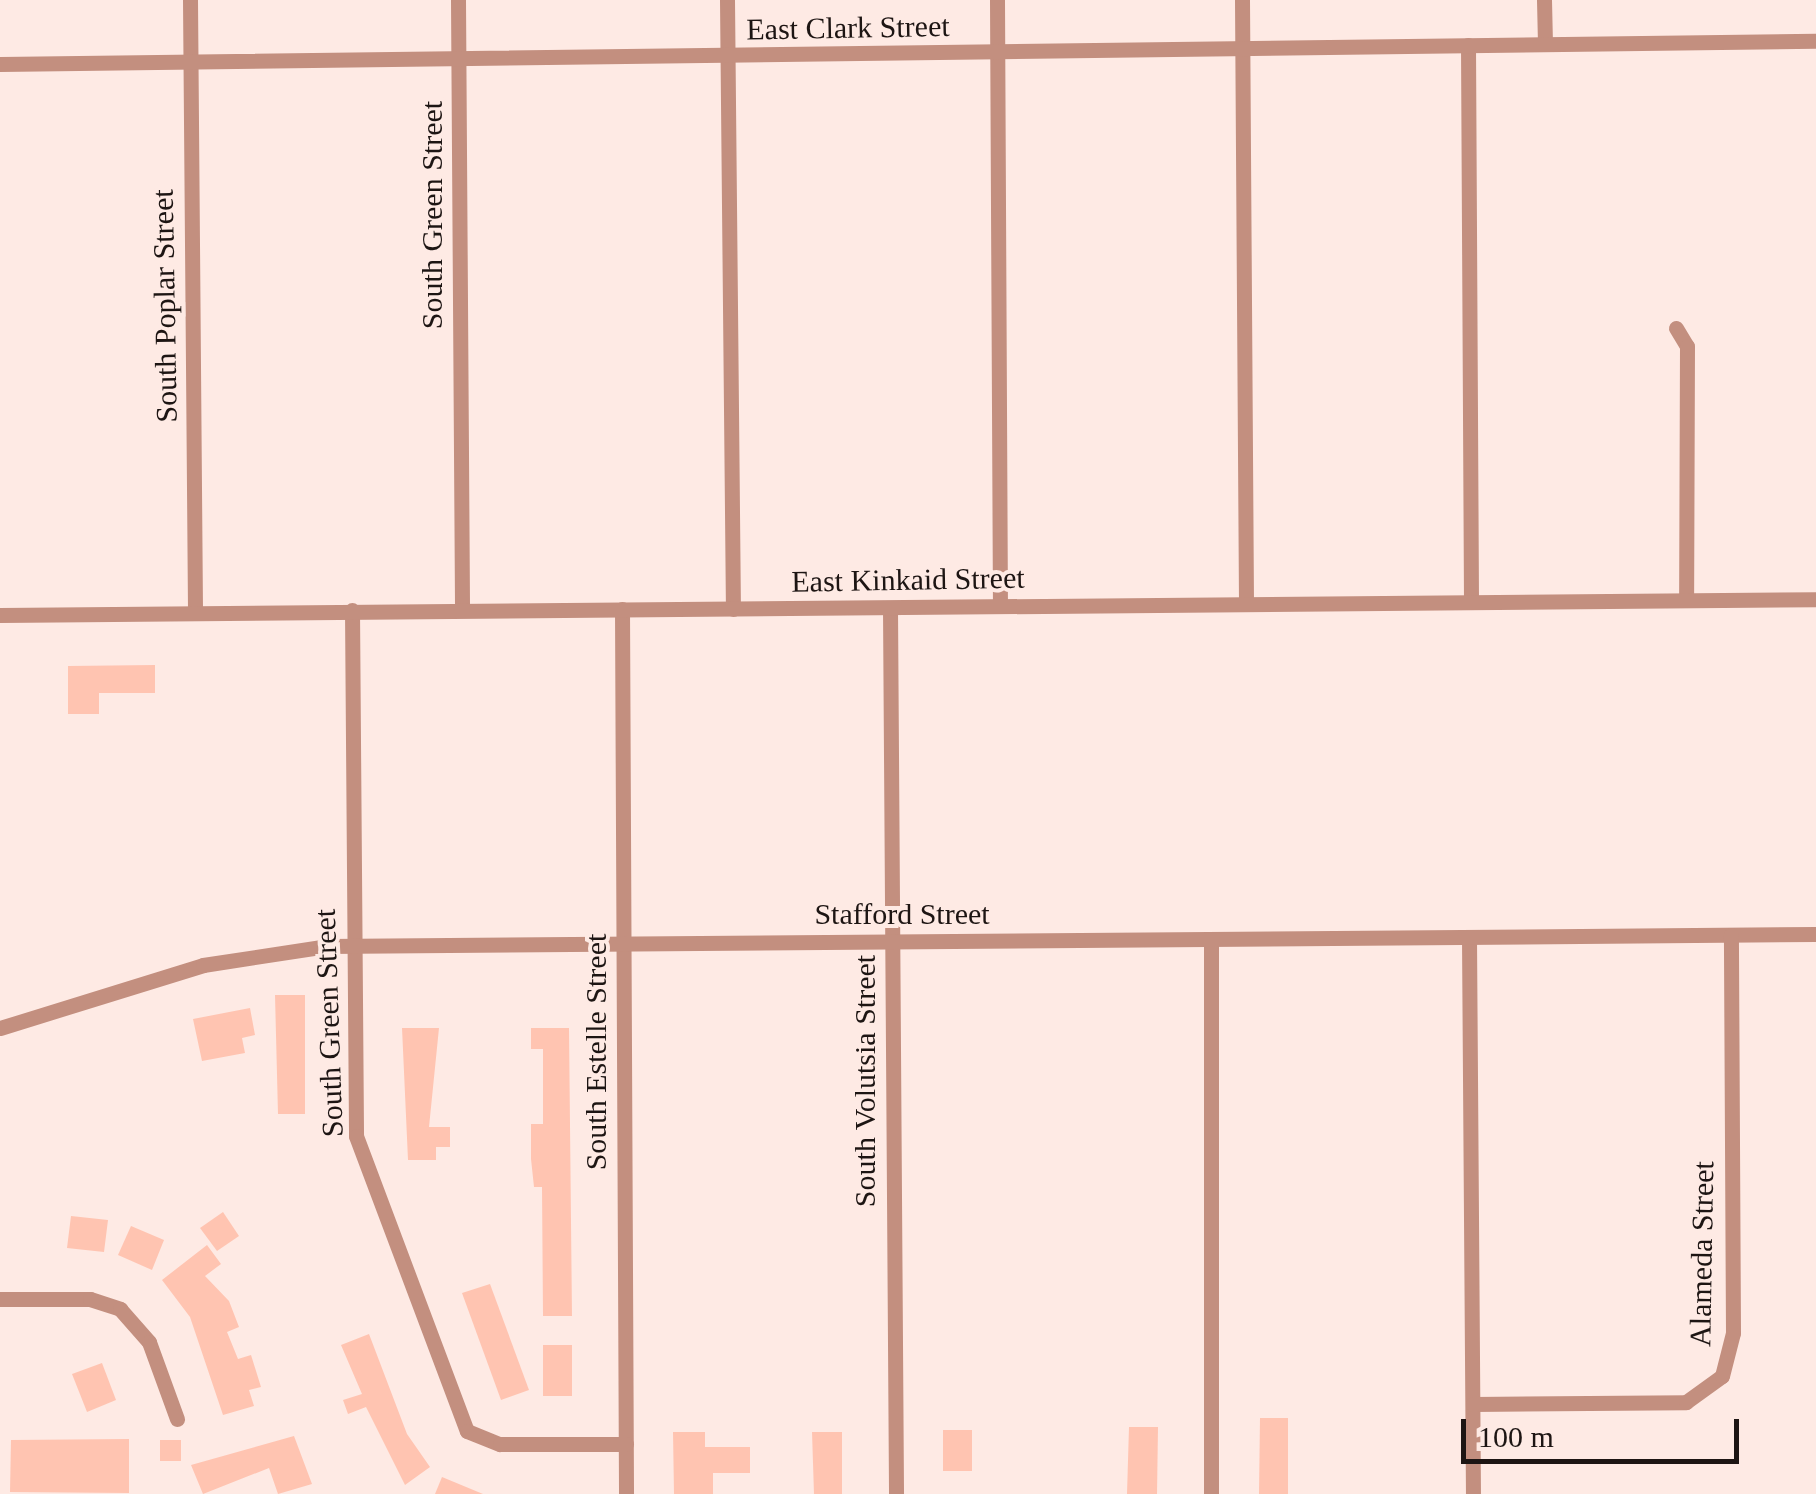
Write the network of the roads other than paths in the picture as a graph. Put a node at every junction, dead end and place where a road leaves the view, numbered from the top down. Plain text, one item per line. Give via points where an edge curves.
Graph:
1 (190, 0) edge
2 (458, 0) edge
3 (727, 0) edge
4 (996, 0) edge
5 (1242, 0) edge
6 (1544, 0) edge
7 (1816, 41) edge
8 (1544, 44) junction
9 (1468, 45) junction
10 (1242, 48) junction
11 (997, 52) junction
12 (727, 56) junction
13 (459, 59) junction
14 (190, 62) junction
15 (0, 64) edge
16 (1676, 328) dead end
17 (1816, 599) edge
18 (1686, 600) junction
19 (1471, 602) junction
20 (1246, 604) junction
21 (1000, 606) junction
22 (890, 608) junction
23 (622, 609) junction
24 (733, 609) junction
25 (352, 610) junction
26 (462, 610) junction
27 (196, 611) junction
28 (0, 615) edge
29 (1816, 934) edge
30 (1731, 935) junction
31 (1470, 938) junction
32 (1211, 940) junction
33 (892, 942) junction
34 (623, 944) junction
35 (353, 945) junction
36 (0, 1028) edge
37 (0, 1300) edge
38 (1473, 1404) junction
39 (177, 1418) dead end
40 (626, 1444) junction
41 (626, 1494) edge
42 (896, 1494) edge
43 (1211, 1494) edge
44 (1473, 1494) edge

1 - 14 street, South Poplar Street
2 - 13 street, South Green Street
3 - 12 street
4 - 11 street
5 - 10 street
6 - 8 street
7 - 8 street, East Clark Street
8 - 9 street, East Clark Street
9 - 10 street, East Clark Street
9 - 19 street
10 - 11 street, East Clark Street
10 - 20 street
11 - 12 street, East Clark Street
11 - 21 street
12 - 13 street, East Clark Street
12 - 24 street
13 - 14 street, East Clark Street
13 - 26 street, South Green Street
14 - 15 street, East Clark Street
14 - 27 street, South Poplar Street
16 - 18 street via 1688,346
17 - 18 street, East Kinkaid Street
18 - 19 street, East Kinkaid Street
19 - 20 street, East Kinkaid Street
20 - 21 street, East Kinkaid Street
21 - 22 street, East Kinkaid Street
22 - 24 street, East Kinkaid Street
22 - 33 street, South Volutsia Street
23 - 24 street, East Kinkaid Street
23 - 26 street, East Kinkaid Street
23 - 34 street, South Estelle Street
25 - 26 street, East Kinkaid Street
25 - 27 street, East Kinkaid Street
25 - 35 street, South Green Street
27 - 28 street, East Kinkaid Street
29 - 30 street, Stafford Street
30 - 31 street, Stafford Street
30 - 38 street, Alameda Street via 1733,1333 1722,1376 1686,1402
31 - 32 street, Stafford Street
31 - 38 street
32 - 33 street, Stafford Street
32 - 43 street
33 - 34 street, Stafford Street
33 - 42 street, South Volutsia Street
34 - 35 street, Stafford Street
34 - 40 street, South Estelle Street
35 - 36 street, Stafford Street via 203,965
35 - 40 street, South Green Street via 356,1136 458,1418 480,1442
37 - 39 street via 90,1299 120,1309 149,1342
38 - 44 street
40 - 41 street, South Estelle Street

